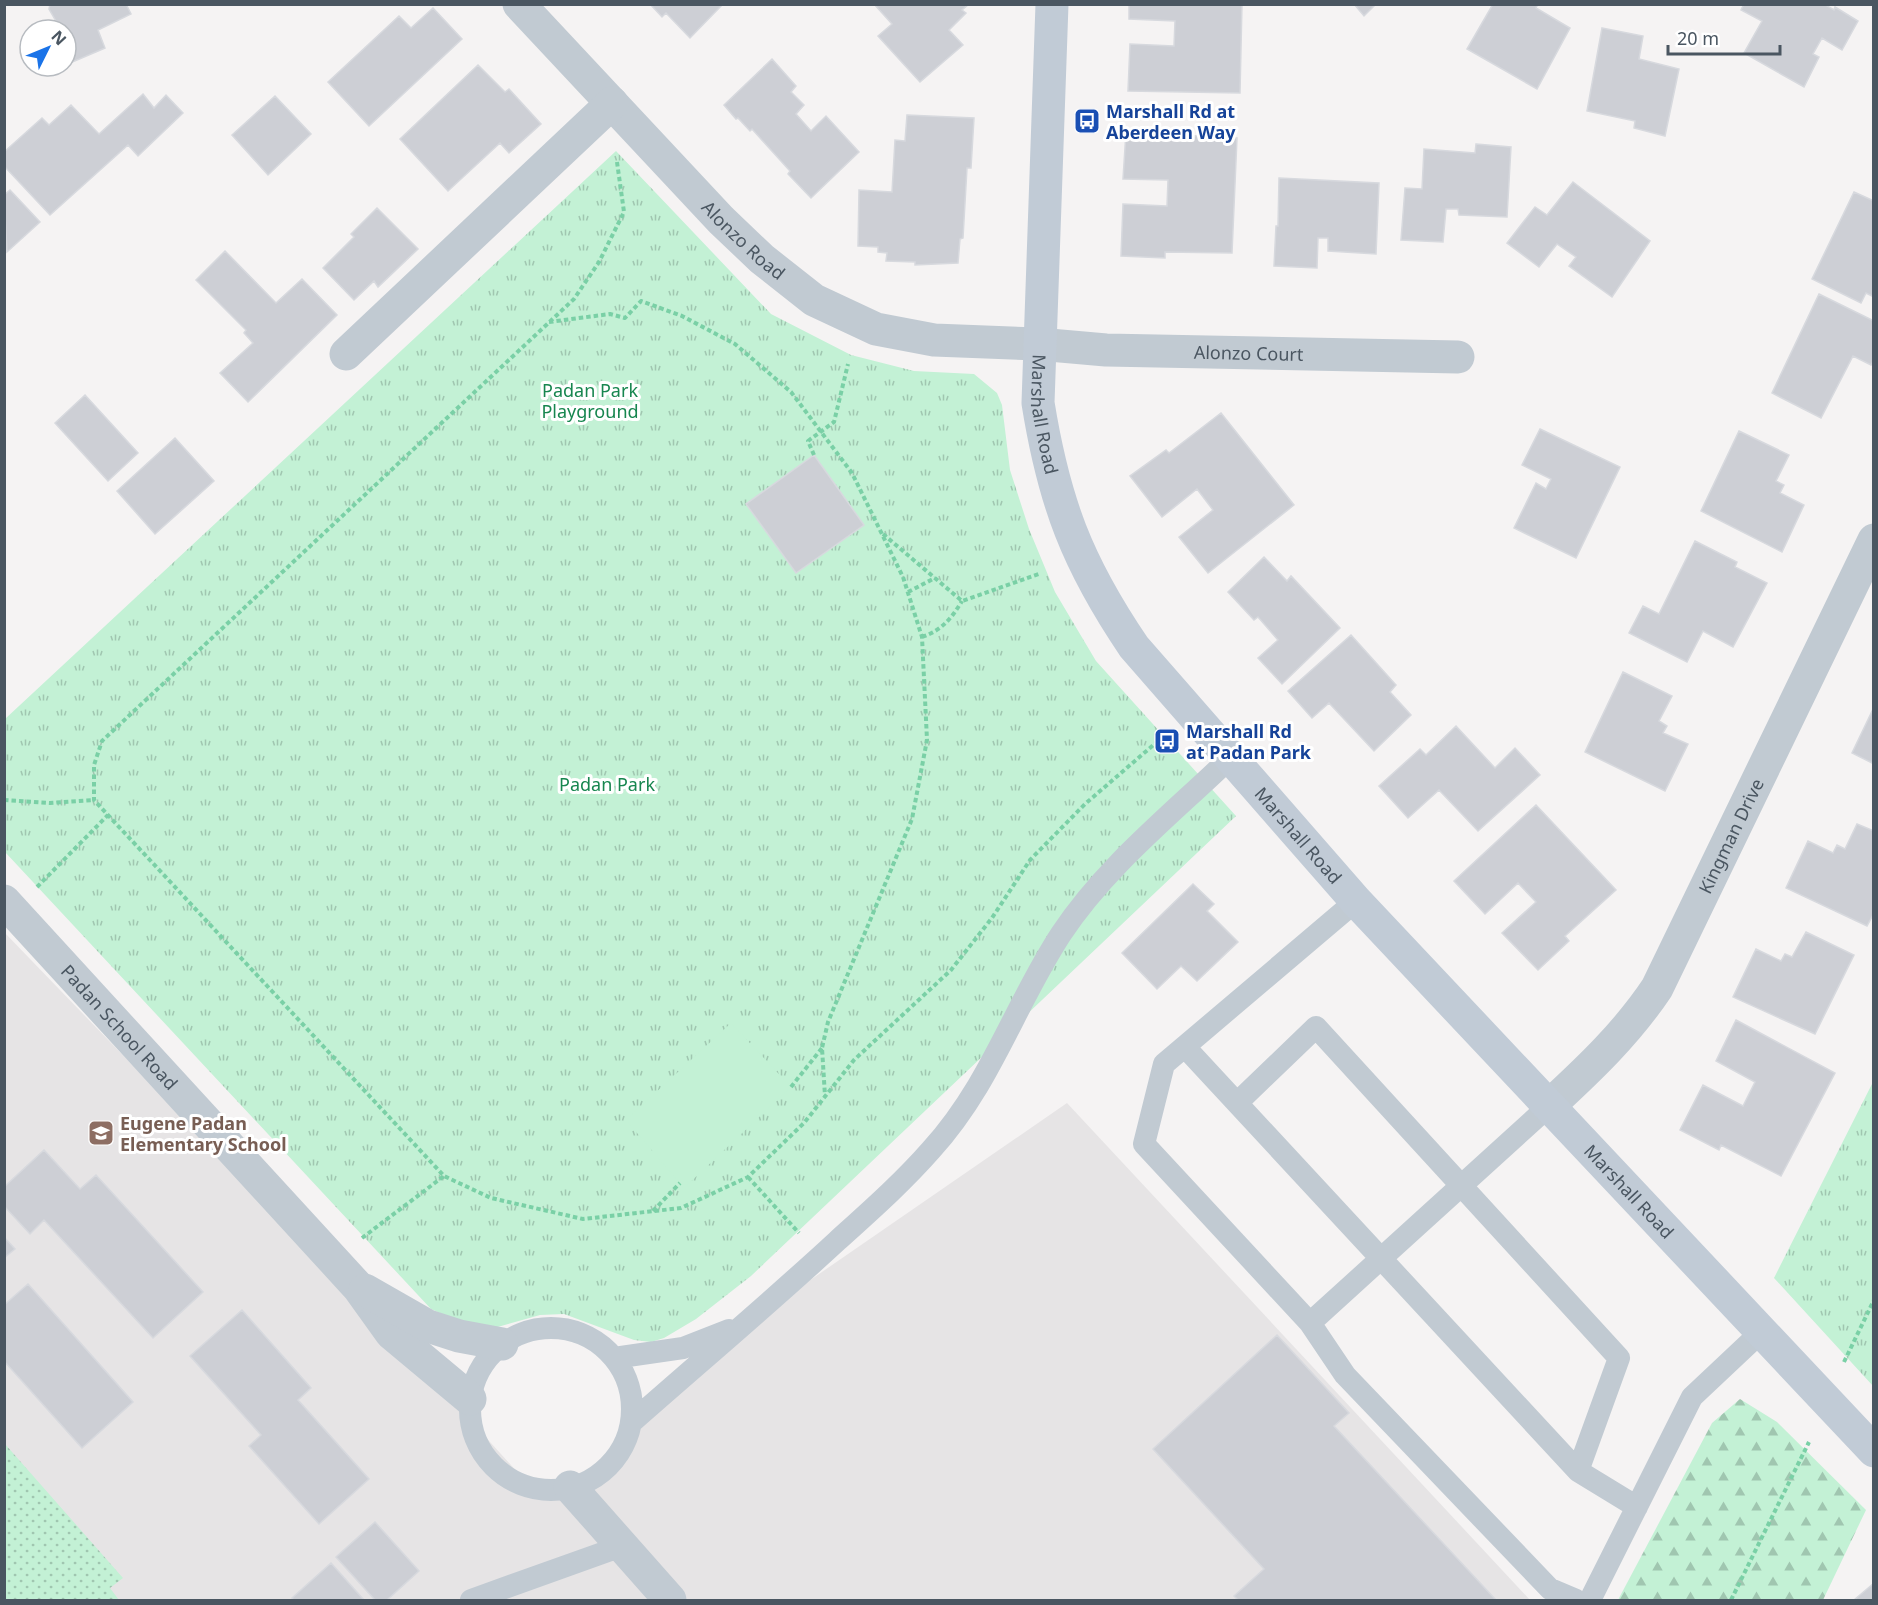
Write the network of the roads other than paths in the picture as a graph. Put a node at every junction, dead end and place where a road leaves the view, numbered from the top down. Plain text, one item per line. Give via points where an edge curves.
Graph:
1 (519, 4) edge
2 (1052, 4) edge
3 (601, 114) junction
4 (1038, 344) junction
5 (346, 354) dead end
6 (1458, 357) dead end
7 (1874, 540) edge
8 (1230, 758) junction
9 (4, 901) edge
10 (1356, 901) junction
11 (1185, 1047) junction
12 (1237, 1103) junction
13 (1550, 1105) junction
14 (1460, 1186) junction
15 (1381, 1258) junction
16 (358, 1287) junction
17 (748, 1323) junction
18 (1310, 1323) junction
19 (1760, 1333) junction
20 (502, 1344) junction
21 (614, 1358) junction
22 (470, 1399) junction
23 (633, 1421) junction
24 (1874, 1451) edge
25 (1578, 1471) junction
26 (570, 1487) junction
27 (1637, 1507) junction
28 (622, 1546) junction
29 (471, 1600) edge
30 (670, 1600) edge
31 (1576, 1600) edge
32 (1590, 1600) edge

1 - 3 street, Alonzo Road
2 - 4 street, Marshall Road
3 - 4 street, Alonzo Road via 762,259 814,300 846,317 906,337
3 - 5 street
4 - 6 street, Alonzo Court via 1106,350
4 - 8 street, Marshall Road via 1038,403 1047,460 1066,525 1084,566 1134,647
7 - 13 street, Kingman Drive via 1657,988 1599,1059
8 - 10 street, Marshall Road
8 - 17 lane via 1126,856 1086,900 1039,970 982,1082 932,1150
9 - 16 street, Padan School Road
10 - 11 lane
10 - 13 street, Marshall Road
11 - 12 lane
11 - 18 lane via 1164,1064 1144,1144
12 - 14 lane via 1316,1028
12 - 15 lane
13 - 14 lane
13 - 19 street, Marshall Road
14 - 15 lane
14 - 25 lane via 1619,1358
15 - 18 lane
15 - 25 lane
16 - 20 street, Padan School Road via 428,1326
16 - 22 street, Padan School Road via 392,1333
17 - 21 lane via 683,1348
17 - 23 lane
18 - 31 lane via 1345,1375 1541,1580 1550,1589
19 - 24 street, Marshall Road
19 - 27 lane via 1692,1397
20 - 21 lane via 519,1334 560,1328 599,1344
20 - 22 lane via 487,1359
21 - 23 lane via 627,1377
22 - 26 lane via 471,1422 478,1444 508,1478 529,1487
23 - 26 lane via 608,1467 593,1479
25 - 27 lane
26 - 28 street
27 - 32 lane
28 - 29 lane
28 - 30 street

